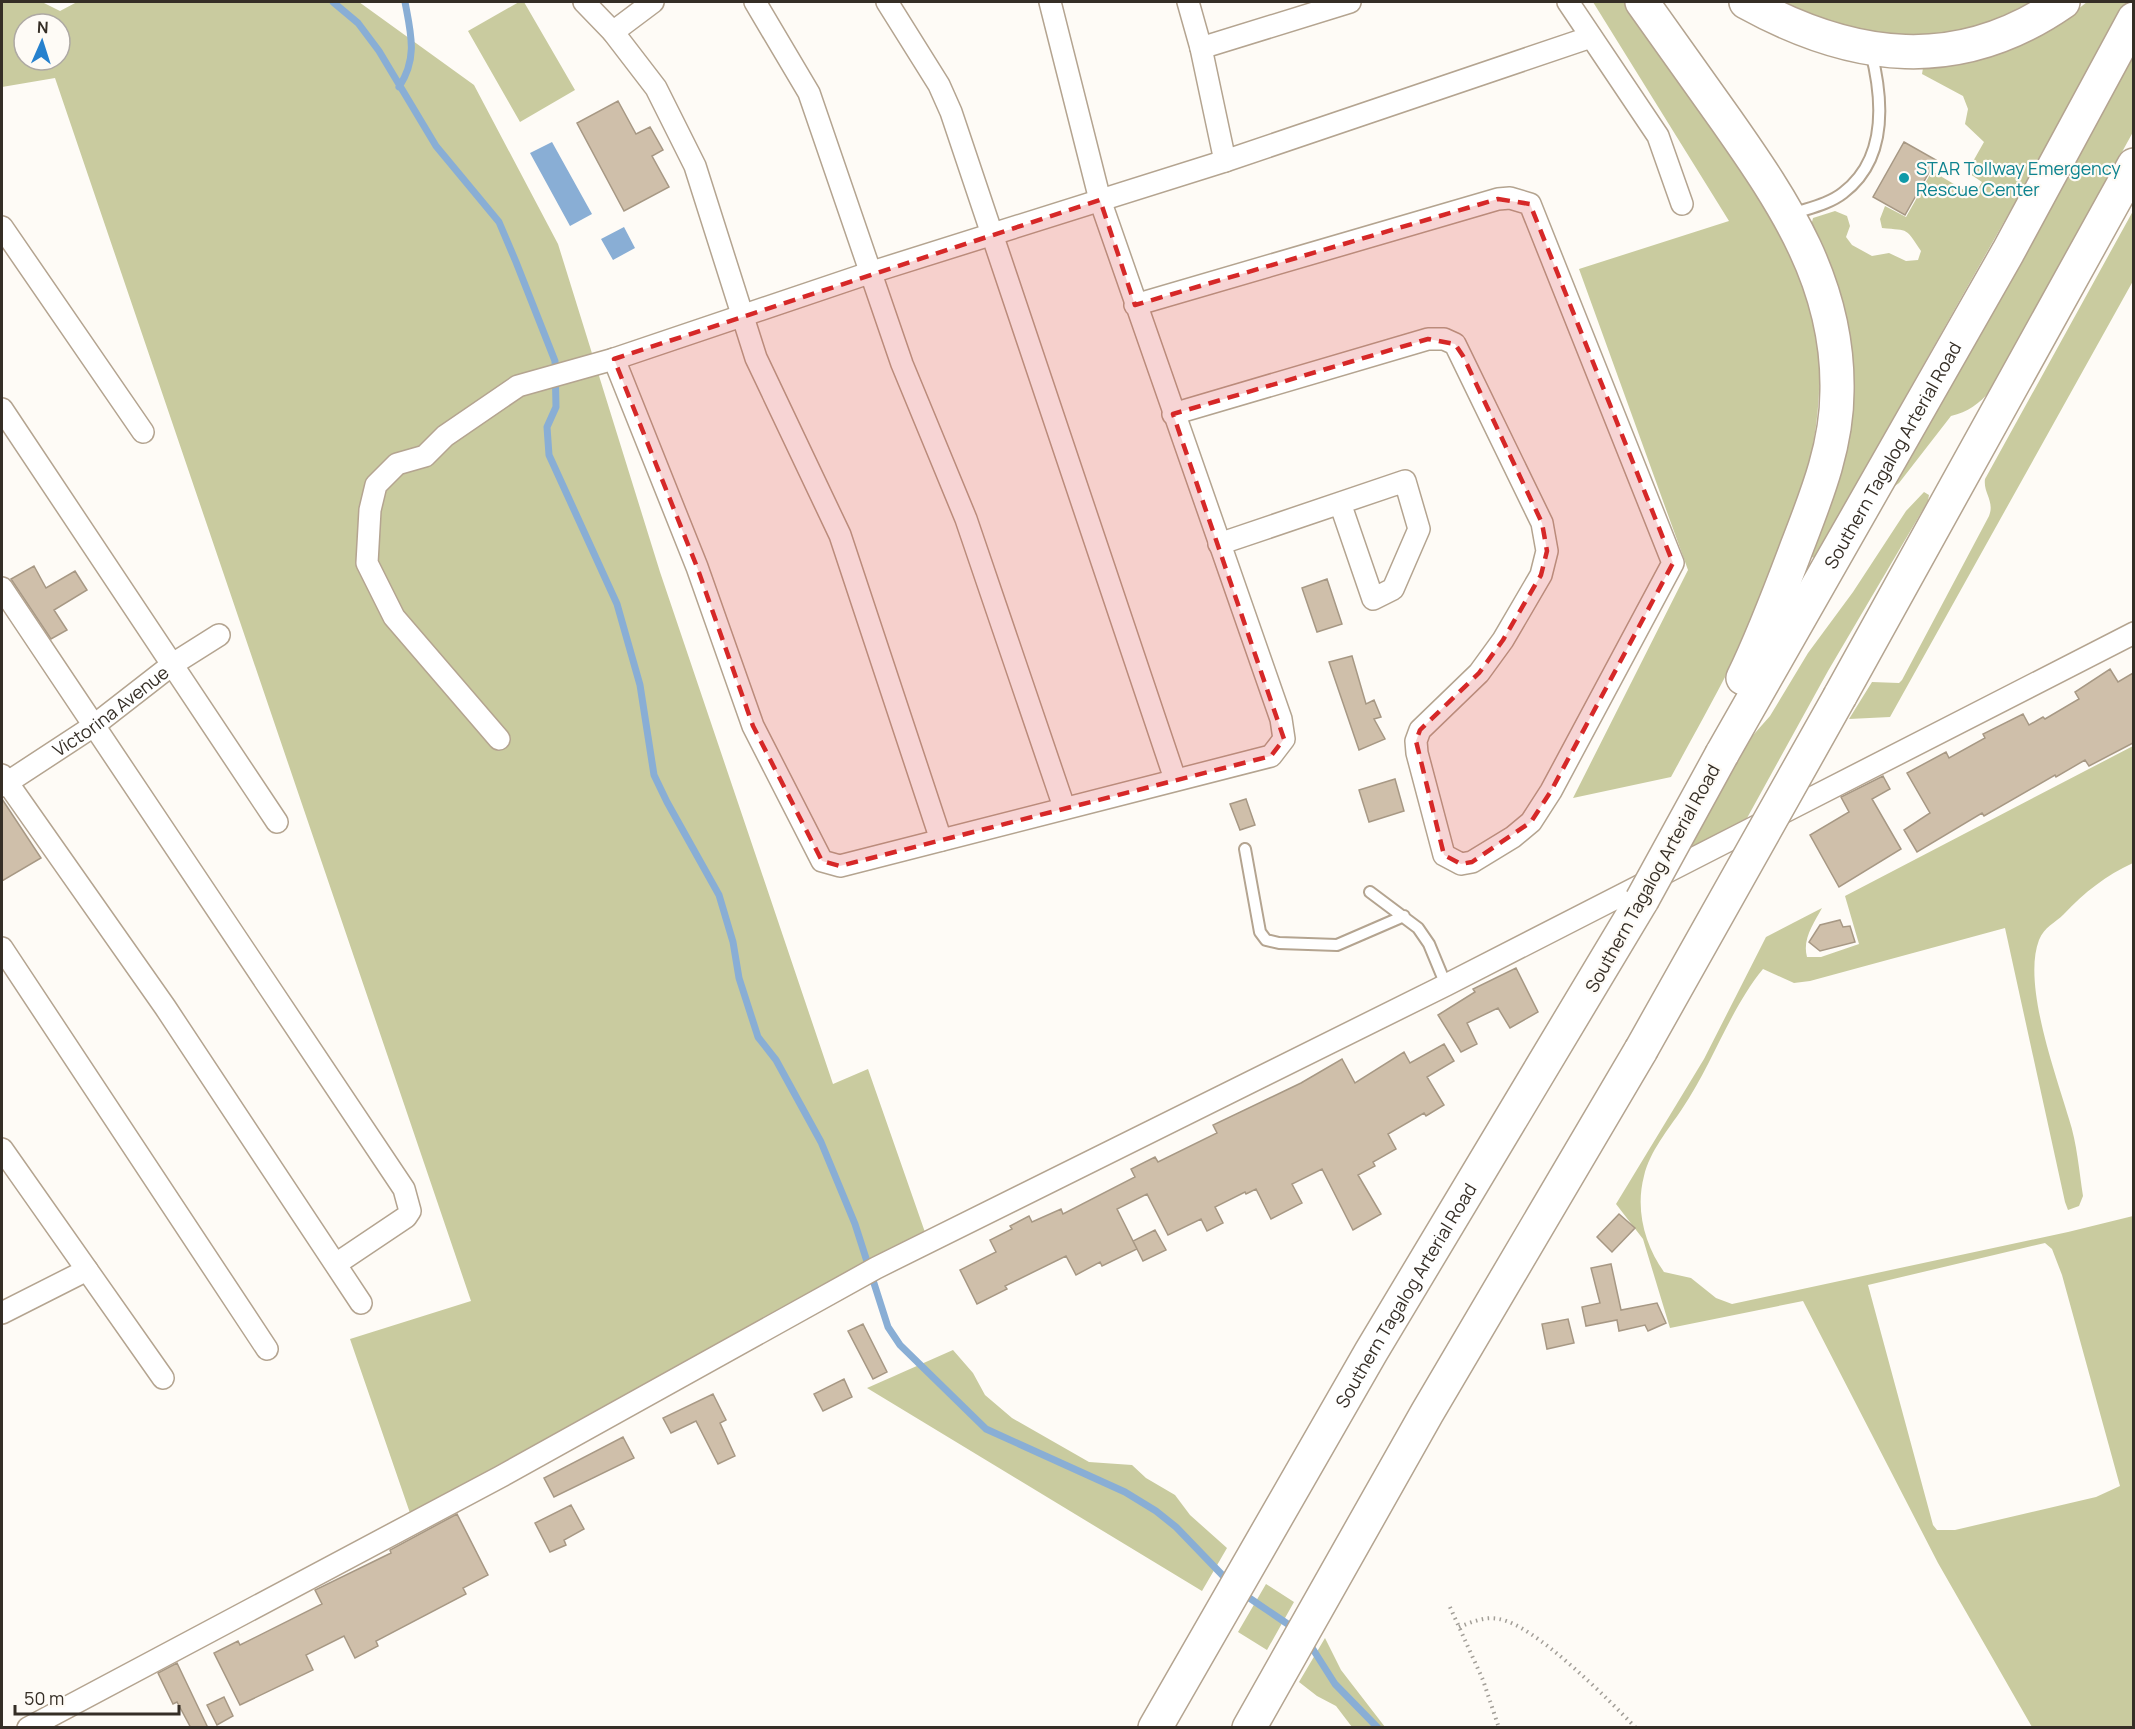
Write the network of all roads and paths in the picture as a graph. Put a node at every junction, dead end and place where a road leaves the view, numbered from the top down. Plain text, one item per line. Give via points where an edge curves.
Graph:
1 (584, 2) edge
2 (653, 2) edge
3 (755, 2) edge
4 (887, 2) edge
5 (1050, 2) edge
6 (1188, 2) edge
7 (1350, 2) edge
8 (1568, 2) edge
9 (1642, 2) edge
10 (1746, 2) edge
11 (2063, 2) edge
12 (2133, 19) edge
13 (613, 32) junction
14 (1591, 37) junction
15 (1201, 48) junction
16 (1870, 50) junction
17 (1225, 161) junction
18 (2133, 165) edge
19 (1100, 200) junction
20 (1682, 204) dead end
21 (1789, 215) junction
22 (2, 227) edge
23 (994, 234) junction
24 (869, 273) junction
25 (1135, 305) junction
26 (742, 316) junction
27 (614, 358) junction
28 (2, 409) edge
29 (1173, 414) junction
30 (143, 432) dead end
31 (1340, 503) junction
32 (1219, 544) junction
33 (2, 588) edge
34 (2133, 633) edge
35 (219, 635) dead end
36 (173, 664) junction
37 (92, 727) junction
38 (499, 739) dead end
39 (1713, 758) junction
40 (1175, 779) junction
41 (3, 781) edge
42 (1064, 807) junction
43 (277, 822) dead end
44 (941, 840) junction
45 (1245, 849) dead end
46 (1370, 892) dead end
47 (1404, 916) junction
48 (2, 948) edge
49 (1446, 985) junction
50 (4, 1158) edge
51 (336, 1264) junction
52 (87, 1269) junction
53 (361, 1304) dead end
54 (2, 1313) edge
55 (267, 1349) dead end
56 (163, 1378) dead end
57 (1450, 1606) dead end
58 (1459, 1627) junction
59 (28, 1728) edge
60 (1155, 1728) edge
61 (1249, 1728) edge
62 (1499, 1728) edge
63 (1636, 1728) edge

1 - 13 street
2 - 13 street
3 - 24 street via 808,93
4 - 23 street via 947,103
5 - 19 street
6 - 15 street
7 - 15 street
8 - 14 street
9 - 21 highway
10 - 16 highway via 1819,35
11 - 16 highway via 2019,27 1975,42 1922,52
12 - 39 highway, Southern Tagalog Arterial Road via 2008,252
13 - 26 street via 656,88 695,166
14 - 17 street
14 - 20 street via 1658,136
15 - 17 street
16 - 21 lane via 1881,105 1873,151 1860,175 1843,193
17 - 19 street
18 - 61 highway, bridge via 1641,1050
19 - 23 street
19 - 25 street
21 - 39 highway via 1814,267 1833,327 1837,393 1833,432 1819,487 1784,584
22 - 30 street
23 - 24 street
23 - 40 street
24 - 26 street
24 - 42 street via 966,519
25 - 29 street
25 - 29 street via 1498,199 1530,204 1673,563 1531,822 1472,862 1461,864 1444,855 1417,753 1420,730 1479,673 1503,640 1541,574 1547,551 1542,523 1455,344 1428,339
26 - 27 street
26 - 44 street via 771,394 840,535
27 - 38 street via 518,386 445,436 425,456 397,464 376,485 370,510 367,563 394,617
27 - 44 street via 697,567 753,726 822,861 840,866
28 - 36 street
29 - 32 street
31 - 31 street via 1344,514 1374,600 1393,589 1419,529 1405,481
31 - 32 street
32 - 40 street via 1281,719 1284,739 1271,756
33 - 37 street
34 - 49 street
35 - 36 street, Victorina Avenue
36 - 37 street, Victorina Avenue
36 - 43 street
37 - 41 street, Victorina Avenue
37 - 51 street via 404,1189 410,1211 406,1217
39 - 60 highway, Southern Tagalog Arterial Road, bridge via 1642,900 1286,1499
40 - 42 street
41 - 51 street via 165,1007
42 - 44 street
45 - 47 lane via 1260,932 1266,940 1337,945
46 - 47 lane
47 - 49 lane via 1429,944
48 - 55 street
49 - 59 street via 876,1268 500,1477
50 - 52 street
51 - 53 street
52 - 54 street
52 - 56 street
57 - 58 path
58 - 62 path
58 - 63 path via 1495,1618 1522,1628 1582,1675

